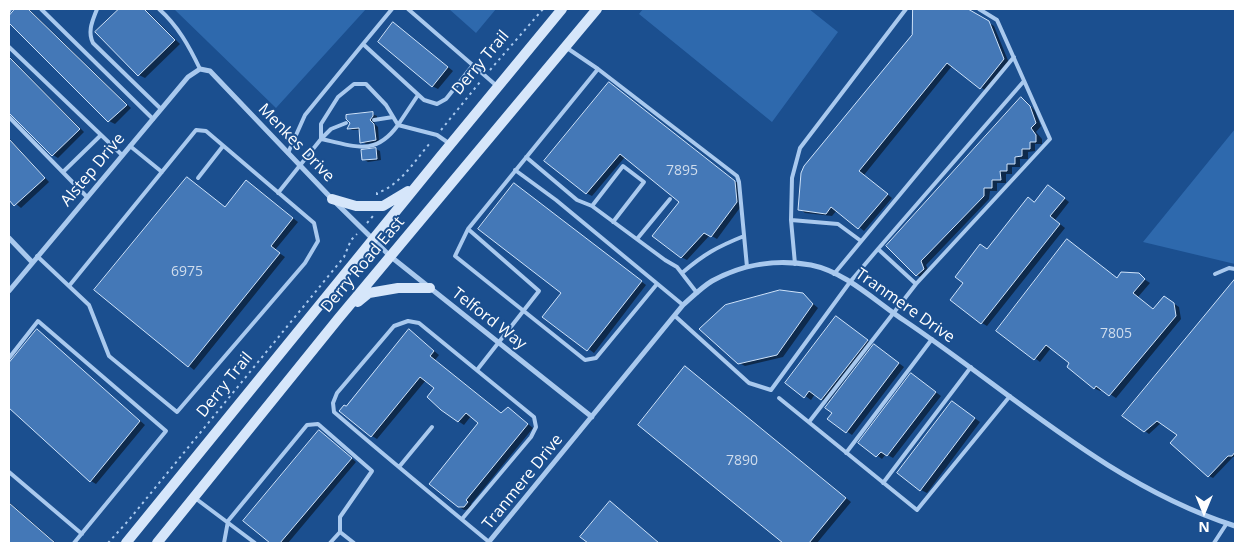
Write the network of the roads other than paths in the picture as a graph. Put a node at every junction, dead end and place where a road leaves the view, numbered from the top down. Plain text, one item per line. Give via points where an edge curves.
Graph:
1 (41, 9) edge
2 (97, 9) edge
3 (158, 9) edge
4 (392, 9) edge
5 (408, 9) edge
6 (562, 9) edge
7 (597, 9) edge
8 (906, 9) edge
9 (979, 9) edge
10 (363, 44) junction
11 (9, 47) edge
12 (566, 47) junction
13 (1014, 57) junction
14 (473, 64) junction
15 (200, 69) junction
16 (598, 69) junction
17 (1024, 81) junction
18 (498, 86) junction
19 (418, 95) junction
20 (161, 109) junction
21 (9, 117) edge
22 (393, 117) junction
23 (153, 119) junction
24 (374, 120) dead end
25 (346, 123) dead end
26 (398, 125) junction
27 (101, 135) junction
28 (322, 139) junction
29 (450, 144) junction
30 (130, 146) junction
31 (223, 146) junction
32 (288, 153) junction
33 (122, 155) junction
34 (526, 157) junction
35 (300, 166) junction
36 (515, 170) junction
37 (63, 172) junction
38 (162, 172) junction
39 (198, 178) dead end
40 (415, 187) junction
41 (278, 193) junction
42 (88, 196) junction
43 (670, 198) dead end
44 (332, 199) junction
45 (592, 206) junction
46 (791, 220) junction
47 (614, 222) junction
48 (468, 229) junction
49 (744, 236) junction
50 (9, 238) edge
51 (373, 238) junction
52 (637, 239) junction
53 (862, 241) junction
54 (878, 250) junction
55 (37, 256) junction
56 (390, 256) junction
57 (32, 262) junction
58 (794, 264) junction
59 (747, 267) junction
60 (1235, 269) edge
61 (682, 273) junction
62 (834, 274) junction
63 (1215, 274) dead end
64 (850, 282) junction
65 (657, 284) junction
66 (916, 284) junction
67 (69, 286) junction
68 (430, 288) junction
69 (9, 291) edge
70 (697, 293) junction
71 (683, 305) junction
72 (524, 310) junction
73 (893, 313) junction
74 (675, 316) junction
75 (338, 319) junction
76 (932, 339) junction
77 (499, 342) junction
78 (9, 346) edge
79 (15, 351) junction
80 (9, 358) edge
81 (971, 368) junction
82 (477, 370) junction
83 (1010, 396) junction
84 (779, 398) dead end
85 (592, 417) junction
86 (809, 422) junction
87 (432, 426) dead end
88 (846, 453) junction
89 (399, 467) junction
90 (9, 472) edge
91 (883, 483) junction
92 (194, 497) junction
93 (462, 520) junction
94 (228, 521) junction
95 (1227, 523) junction
96 (1235, 526) edge
97 (340, 532) junction
98 (82, 534) junction
99 (74, 543) edge
100 (126, 543) edge
101 (157, 543) edge
102 (224, 543) edge
103 (255, 543) edge
104 (330, 543) edge
105 (354, 543) edge
106 (489, 543) edge
107 (1214, 543) edge

1 - 23 lane
2 - 20 lane via 90,27 93,43
3 - 15 lane via 186,39
4 - 10 lane
5 - 14 lane
6 - 18 main road, Derry Road East
7 - 12 main road, Derry Road East
8 - 46 lane via 800,148 792,178
9 - 13 lane via 997,20
10 - 19 lane
10 - 32 lane via 305,115
11 - 27 lane
12 - 16 lane
12 - 56 main road, Derry Road East
13 - 17 lane
13 - 53 lane
14 - 18 lane
14 - 19 lane via 446,99 436,104
15 - 20 street, Alstep Drive via 188,77
15 - 32 street, Menkes Drive via 210,70
16 - 34 lane
16 - 49 lane via 737,176
17 - 54 lane
17 - 66 lane via 1050,139
18 - 29 main road, Derry Road East
19 - 26 lane
20 - 23 street, Alstep Drive
21 - 37 lane
22 - 24 lane
22 - 26 lane
22 - 28 lane via 366,84 354,84 338,97 321,124
23 - 30 street, Alstep Drive
25 - 28 lane via 331,129
26 - 28 lane via 376,146 361,147
26 - 29 lane via 437,135
27 - 33 lane
27 - 37 lane
28 - 35 lane
29 - 40 main road, Derry Road East
30 - 33 street, Alstep Drive
30 - 38 lane
31 - 38 lane via 206,131 196,130
31 - 39 lane
31 - 41 lane
32 - 35 street, Menkes Drive
33 - 42 street, Alstep Drive
34 - 36 lane
34 - 45 lane via 577,200
35 - 41 lane
35 - 44 street, Menkes Drive
36 - 48 lane
36 - 65 lane
37 - 42 lane
38 - 67 lane
40 - 44 main road via 382,206 356,206
40 - 51 main road, Derry Road East
41 - 67 lane via 314,223 318,241 305,263 176,412 109,356 89,305
42 - 55 street, Alstep Drive
43 - 52 lane
44 - 51 street, Menkes Drive
45 - 47 lane
45 - 47 lane via 623,166 644,182
46 - 53 lane via 838,224
46 - 58 lane
47 - 52 lane
48 - 72 lane via 455,256
48 - 72 lane via 539,291
49 - 59 lane
49 - 61 lane via 702,255
50 - 57 street
51 - 56 street, Telford Way
51 - 100 main road, Derry Road East
52 - 61 lane
53 - 62 lane
54 - 64 lane
54 - 66 lane
55 - 57 street, Alstep Drive
55 - 67 lane
56 - 68 street, Telford Way
56 - 75 main road, Derry Road East
57 - 69 street, Alstep Drive
58 - 59 street, Tranmere Drive via 776,262
58 - 62 street, Tranmere Drive via 812,265
59 - 70 street, Tranmere Drive via 711,282
60 - 63 lane
61 - 70 lane
62 - 64 street, Tranmere Drive
64 - 73 street, Tranmere Drive
64 - 74 lane via 771,390 749,383
65 - 71 lane
65 - 72 lane via 596,358 585,360
66 - 73 lane
68 - 75 main road via 398,288 369,293
68 - 77 street, Telford Way
70 - 71 street, Tranmere Drive
71 - 74 street, Tranmere Drive
72 - 77 lane
73 - 76 street, Tranmere Drive
73 - 86 lane
74 - 85 street, Tranmere Drive
75 - 92 main road, Derry Road East
76 - 81 street, Tranmere Drive
76 - 88 lane
77 - 82 lane
77 - 85 street, Telford Way
78 - 79 lane
79 - 80 lane
79 - 98 lane via 38,321 166,432
81 - 83 street, Tranmere Drive
81 - 91 lane
82 - 89 lane via 419,323 408,321 394,326 337,393 334,412
82 - 93 lane via 534,417 536,427
83 - 91 lane via 917,510
83 - 95 street, Tranmere Drive via 1128,477 1176,503
84 - 86 lane
85 - 106 street, Tranmere Drive
86 - 88 lane
87 - 89 lane
88 - 91 lane
89 - 93 lane
90 - 98 lane
92 - 94 lane
92 - 101 main road, Derry Road East
93 - 106 lane
94 - 97 lane via 307,425 318,424 372,471 340,518
94 - 102 lane
94 - 103 lane
95 - 96 street, Tranmere Drive
95 - 107 lane
97 - 104 lane
97 - 105 lane
98 - 99 lane

